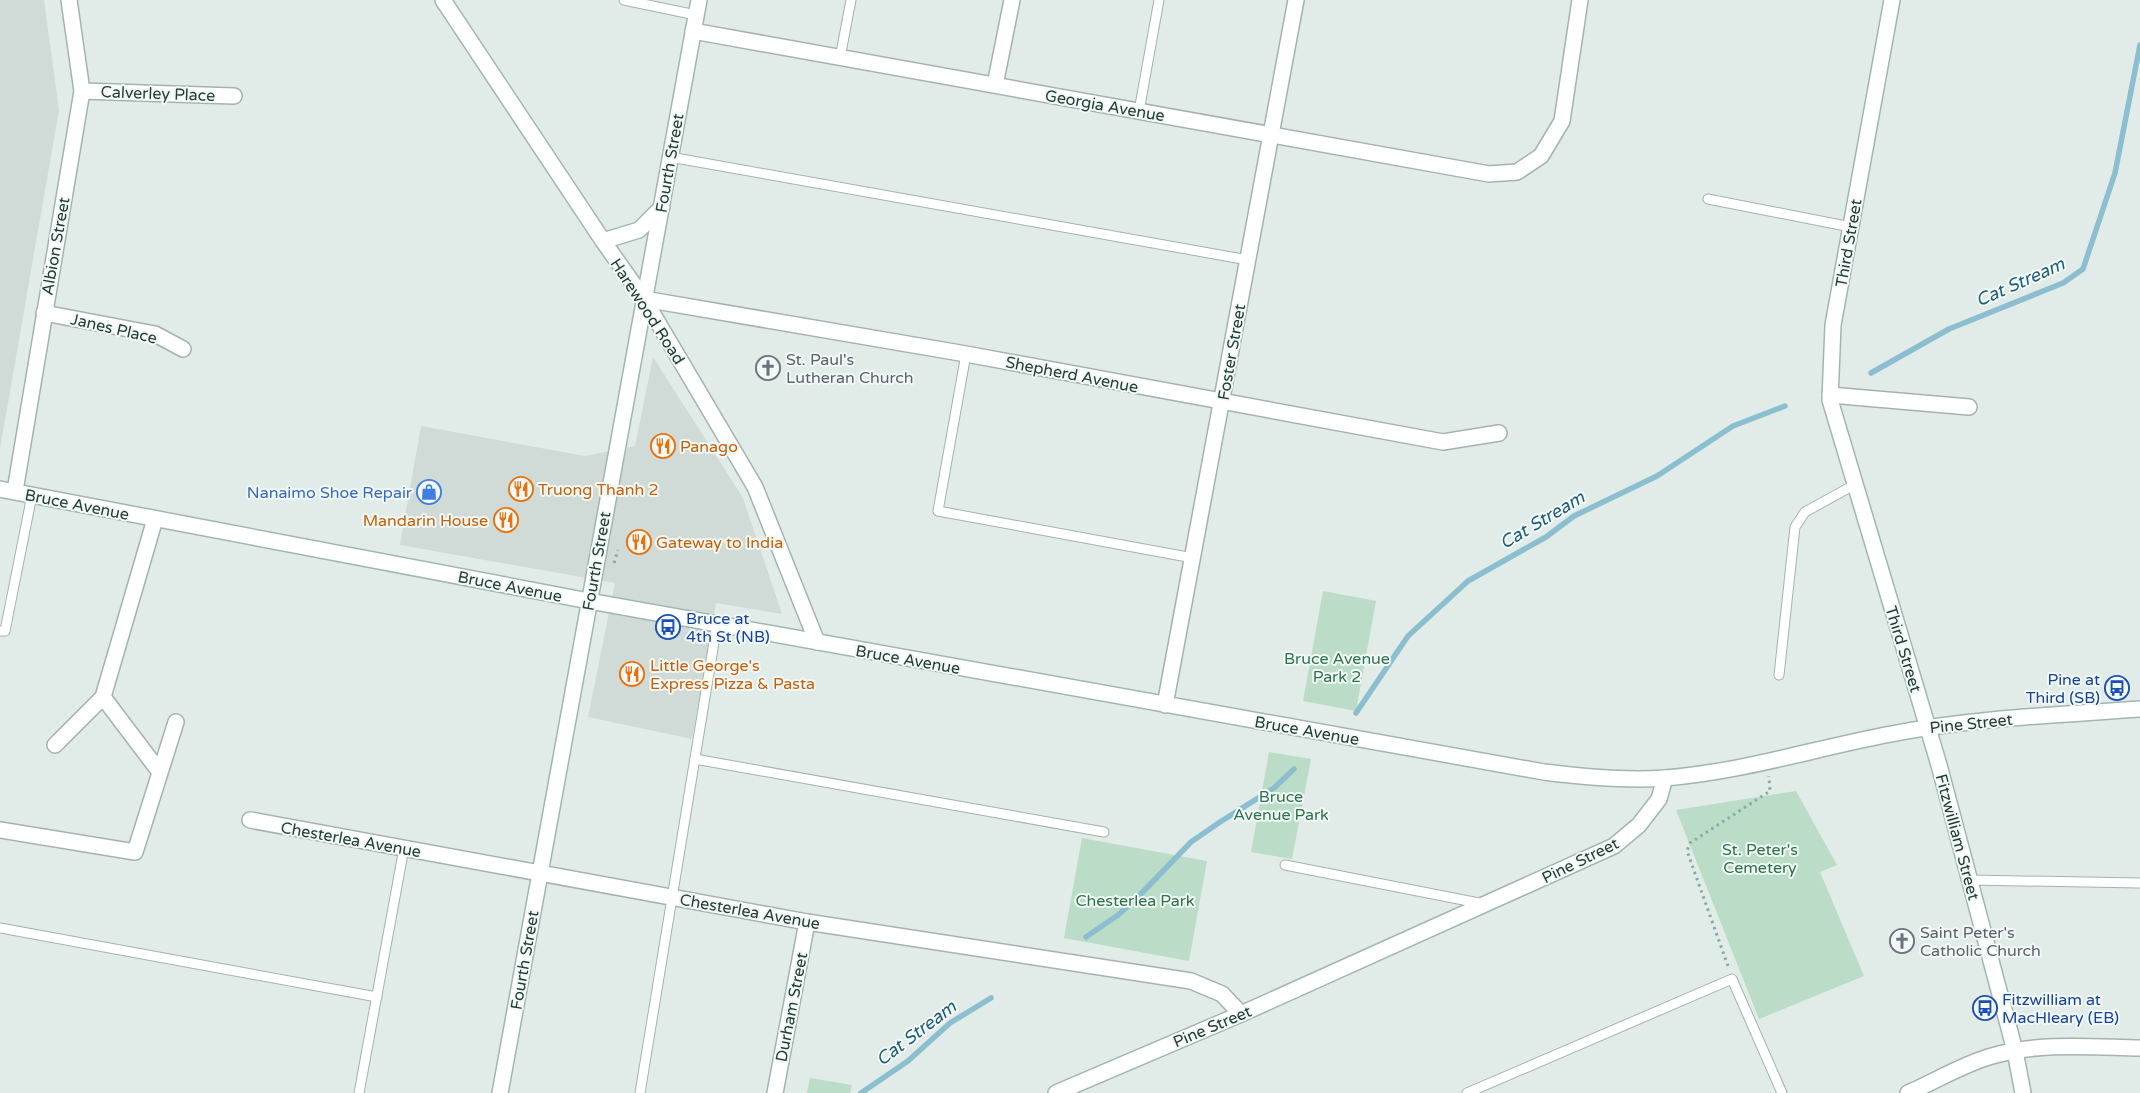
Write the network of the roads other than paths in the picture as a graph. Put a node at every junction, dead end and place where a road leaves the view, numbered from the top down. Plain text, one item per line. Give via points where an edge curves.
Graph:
1 (69, 0) edge
2 (443, 0) edge
3 (624, 0) edge
4 (851, 0) edge
5 (1012, 0) edge
6 (1159, 0) edge
7 (1296, 0) edge
8 (1580, 0) edge
9 (1892, 0) edge
10 (697, 7) edge
11 (693, 31) junction
12 (840, 58) junction
13 (995, 85) junction
14 (82, 91) junction
15 (234, 96) dead end
16 (1139, 111) junction
17 (1271, 135) junction
18 (670, 157) junction
19 (1708, 199) dead end
20 (662, 207) junction
21 (1851, 227) junction
22 (602, 241) junction
23 (1248, 260) junction
24 (644, 299) junction
25 (44, 312) junction
26 (182, 349) dead end
27 (966, 354) junction
28 (1830, 395) junction
29 (1222, 402) junction
30 (1969, 407) dead end
31 (1499, 433) dead end
32 (1854, 485) junction
33 (7, 490) edge
34 (32, 495) junction
35 (154, 519) junction
36 (1193, 558) junction
37 (589, 601) junction
38 (717, 624) junction
39 (0, 630) edge
40 (817, 642) junction
41 (1779, 675) dead end
42 (103, 697) junction
43 (1165, 705) junction
44 (2140, 709) edge
45 (176, 722) dead end
46 (1927, 728) junction
47 (55, 745) dead end
48 (695, 759) junction
49 (159, 771) junction
50 (1665, 778) junction
51 (250, 820) dead end
52 (0, 830) edge
53 (1104, 832) dead end
54 (404, 848) junction
55 (1285, 865) dead end
56 (540, 873) junction
57 (1970, 880) junction
58 (2140, 883) edge
59 (672, 897) junction
60 (1485, 904) junction
61 (807, 922) junction
62 (0, 928) edge
63 (377, 997) junction
64 (1241, 1014) junction
65 (2140, 1048) edge
66 (2015, 1051) junction
67 (360, 1093) edge
68 (500, 1093) edge
69 (640, 1093) edge
70 (775, 1093) edge
71 (1056, 1093) edge
72 (1466, 1093) edge
73 (1782, 1093) edge
74 (1908, 1093) edge
75 (2023, 1093) edge

1 - 14 street, Albion Street
2 - 22 street, Harewood Road
3 - 10 lane
4 - 12 lane
5 - 13 street
6 - 16 lane
7 - 17 street, Foster Street
8 - 17 street, Georgia Avenue via 1562,120 1541,156 1517,172 1490,174
9 - 21 street, Third Street
10 - 11 street, Fourth Street
11 - 12 street, Georgia Avenue
11 - 18 street, Fourth Street
12 - 13 street, Georgia Avenue
13 - 16 street, Georgia Avenue
14 - 15 street, Calverley Place
14 - 25 street, Albion Street
16 - 17 street, Georgia Avenue
17 - 23 street, Foster Street
18 - 20 street, Fourth Street
18 - 23 lane
19 - 21 lane
20 - 22 street via 639,230
20 - 24 street, Fourth Street
21 - 28 street, Third Street via 1833,325
22 - 24 street, Harewood Road
23 - 29 street, Foster Street
24 - 27 street, Shepherd Avenue
24 - 37 street, Fourth Street
24 - 40 street, Harewood Road via 755,487
25 - 26 street, Janes Place via 155,334
25 - 33 street, Albion Street
27 - 29 street, Shepherd Avenue
27 - 36 lane via 938,510
28 - 30 street
28 - 32 street, Third Street
29 - 31 street, Shepherd Avenue via 1444,442
29 - 36 street, Foster Street
32 - 41 lane via 1805,512 1795,527
32 - 46 street, Third Street
33 - 34 street, Bruce Avenue
34 - 35 street, Bruce Avenue
34 - 39 lane via 5,631
35 - 37 street, Bruce Avenue
35 - 42 street
36 - 43 street, Foster Street
37 - 38 street, Bruce Avenue
37 - 56 street, Fourth Street
38 - 40 street, Bruce Avenue
38 - 48 lane
40 - 43 street, Bruce Avenue
42 - 47 street
42 - 49 street
43 - 50 street, Bruce Avenue via 1544,772 1604,779
44 - 46 street, Pine Street via 1966,722
45 - 49 street
46 - 50 street, Pine Street via 1749,766
46 - 57 street, Fitzwilliam Street
48 - 53 lane
48 - 59 lane
49 - 52 street via 135,852
50 - 60 street, Pine Street via 1659,798 1639,825 1614,846
51 - 54 street, Chesterlea Avenue
54 - 56 street, Chesterlea Avenue
54 - 63 lane
55 - 60 lane
56 - 59 street, Chesterlea Avenue
56 - 68 street, Fourth Street
57 - 58 lane
57 - 66 street, Fitzwilliam Street
59 - 61 street, Chesterlea Avenue
59 - 69 lane
60 - 64 street, Pine Street
61 - 64 street, Chesterlea Avenue via 1191,981 1222,994
61 - 70 street, Durham Street
62 - 63 lane
63 - 67 lane
64 - 71 street, Pine Street
65 - 66 street via 2045,1046
66 - 74 street via 1984,1059
66 - 75 street, Fitzwilliam Street
72 - 73 lane via 1732,979

